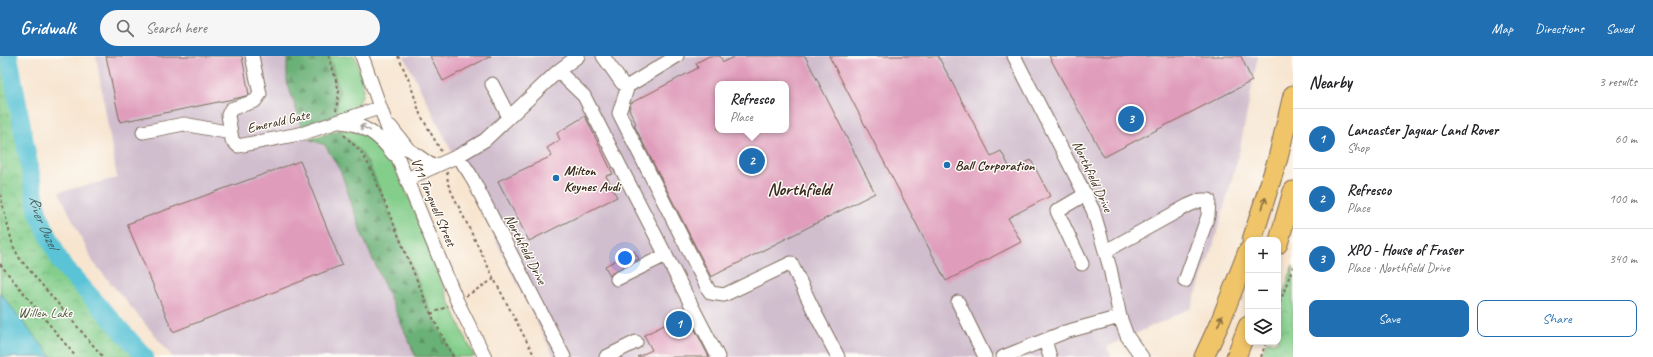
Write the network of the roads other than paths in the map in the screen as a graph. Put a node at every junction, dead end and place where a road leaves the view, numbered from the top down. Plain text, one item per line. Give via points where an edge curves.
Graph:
1 (252, 56) edge
2 (362, 56) edge
3 (578, 56) edge
4 (603, 56) edge
5 (677, 56) edge
6 (1014, 56) edge
7 (558, 71) junction
8 (492, 84) dead end
9 (628, 86) junction
10 (1293, 95) edge
11 (381, 112) junction
12 (508, 117) junction
13 (337, 122) junction
14 (143, 132) dead end
15 (231, 133) junction
16 (458, 156) junction
17 (440, 164) junction
18 (401, 166) junction
19 (407, 179) junction
20 (1293, 191) edge
21 (1086, 194) junction
22 (1253, 237) edge
23 (1280, 237) edge
24 (1106, 251) junction
25 (666, 255) junction
26 (1245, 259) edge
27 (1082, 264) dead end
28 (617, 279) dead end
29 (1185, 281) dead end
30 (958, 302) dead end
31 (1120, 317) junction
32 (1245, 334) edge
33 (1045, 340) junction
34 (636, 342) dead end
35 (485, 357) edge
36 (564, 357) edge
37 (606, 357) edge
38 (718, 357) edge
39 (838, 357) edge
40 (985, 357) edge
41 (1003, 357) edge
42 (1050, 357) edge
43 (1142, 357) edge
44 (1204, 357) edge
45 (1236, 357) edge

1 - 15 street via 260,94 254,101 231,109 228,115
2 - 11 street, V11 Tongwell Street
3 - 7 street
4 - 9 street via 622,83
5 - 9 street
6 - 21 street, Northfield Drive
7 - 12 street
7 - 25 street via 584,96
8 - 12 street
9 - 39 street via 619,112 620,117 711,293 724,295 791,263
22 -> 10 highway via 1278,158
11 - 13 street, Emerald Gate
11 - 17 street via 408,149
11 - 18 street, V11 Tongwell Street
12 - 16 street via 485,140
13 - 15 street, Emerald Gate via 304,133 238,146 232,140
18 -> 13 street via 386,145 369,130 355,124
14 - 15 street, Emerald Gate via 184,124
16 - 17 street
16 - 36 street, Northfield Drive via 470,174
17 - 19 street
18 - 19 street, V11 Tongwell Street
19 - 35 street, V11 Tongwell Street via 457,301
20 - 23 highway
21 - 24 street, Northfield Drive
21 - 27 street via 1057,211
24 - 29 street via 1187,206 1201,200 1210,200 1208,216
24 - 31 street, Northfield Drive
25 - 28 street
25 - 38 street
44 -> 26 highway
30 - 40 street
31 - 33 street
31 - 43 street, Northfield Drive via 1128,336
32 - 45 highway
33 - 41 street
33 - 42 street
34 - 37 street

